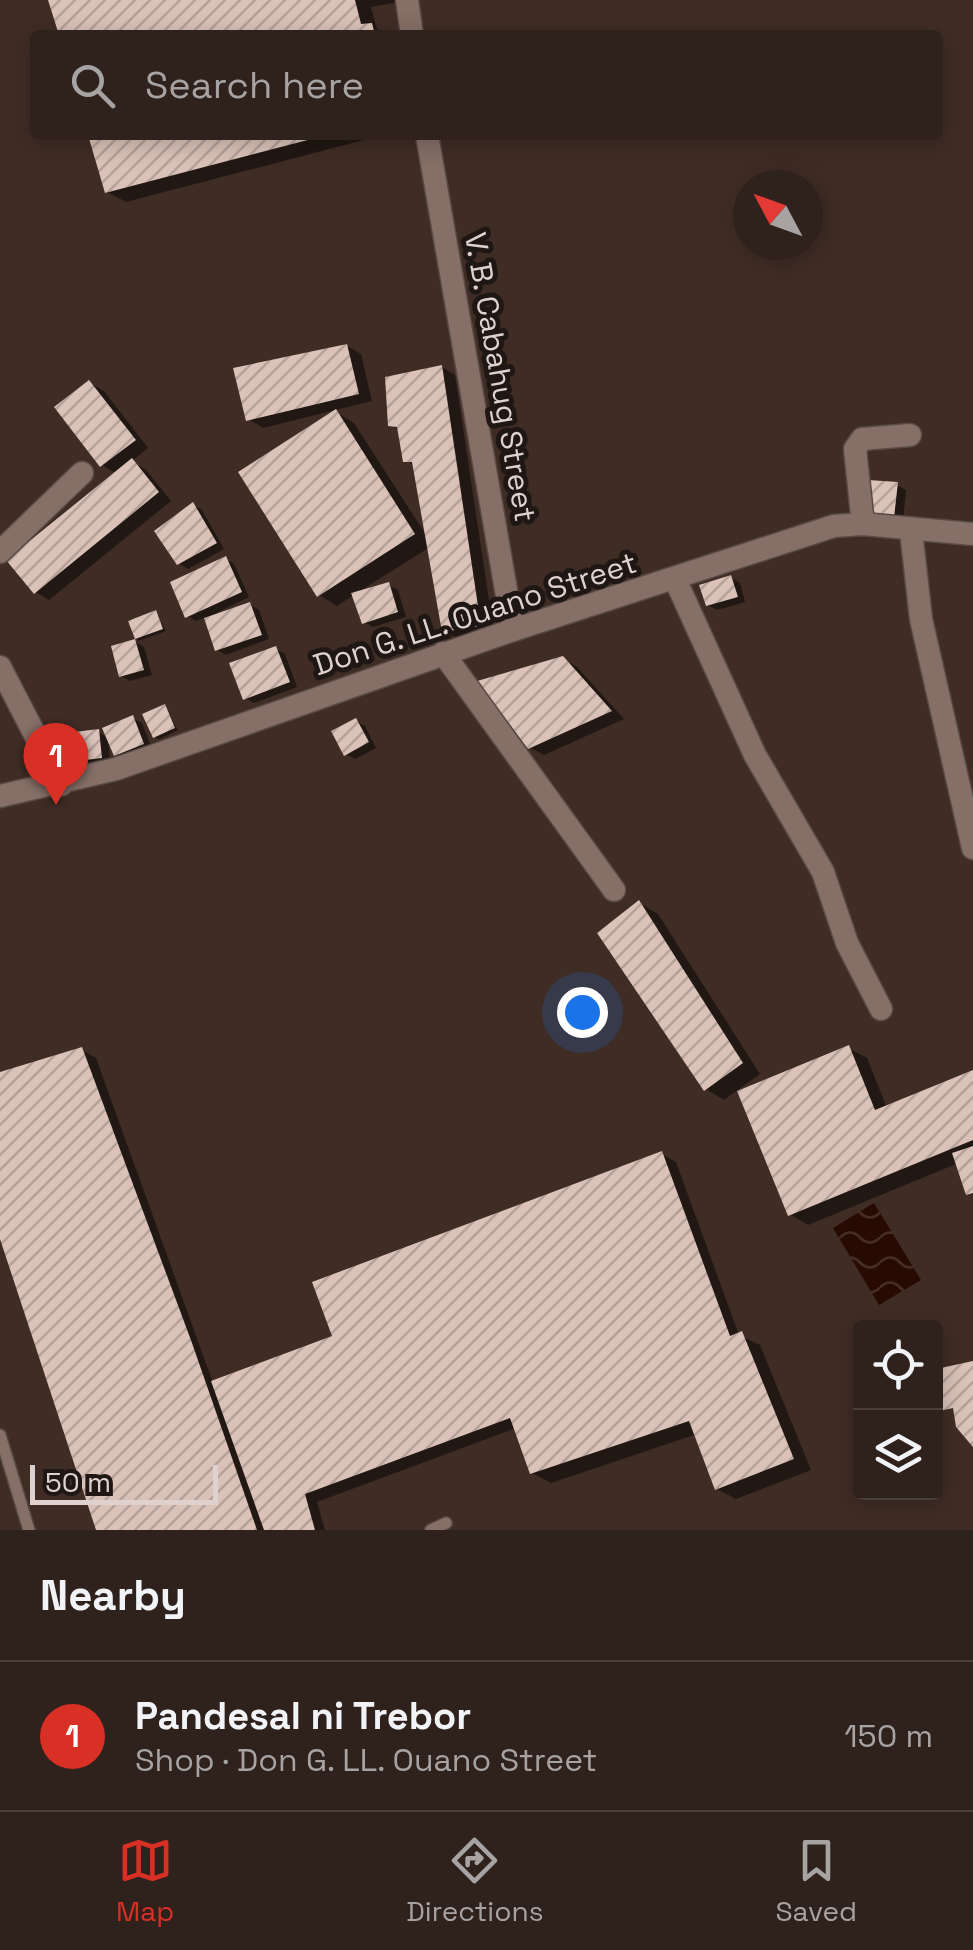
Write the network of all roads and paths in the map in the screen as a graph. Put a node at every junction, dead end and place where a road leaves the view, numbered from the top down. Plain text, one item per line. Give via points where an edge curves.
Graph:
1 (407, 0) edge
2 (411, 30) edge
3 (429, 140) edge
4 (910, 435) dead end
5 (82, 472) dead end
6 (862, 524) junction
7 (911, 531) junction
8 (973, 534) edge
9 (0, 552) edge
10 (675, 579) junction
11 (512, 630) junction
12 (443, 653) junction
13 (0, 666) edge
14 (60, 785) junction
15 (0, 796) edge
16 (973, 848) edge
17 (614, 890) dead end
18 (881, 1009) dead end
19 (0, 1435) edge
20 (446, 1523) dead end
21 (28, 1530) edge
22 (431, 1530) edge

1 - 2 street
3 - 11 street, V. B. Cabahug Street
4 - 6 street via 862,438 855,449
5 - 9 street
6 - 7 street, Don G. LL. Ouano Street
6 - 10 street, Don G. LL. Ouano Street via 834,526
7 - 8 street, Don G. LL. Ouano Street
7 - 16 street via 922,619
10 - 11 street, Don G. LL. Ouano Street
10 - 18 street via 754,755 823,872 847,943
11 - 12 street, Don G. LL. Ouano Street
12 - 14 street, Don G. LL. Ouano Street
12 - 17 street
13 - 14 street
14 - 15 street, Don G. LL. Ouano Street
19 - 21 lane
20 - 22 lane

